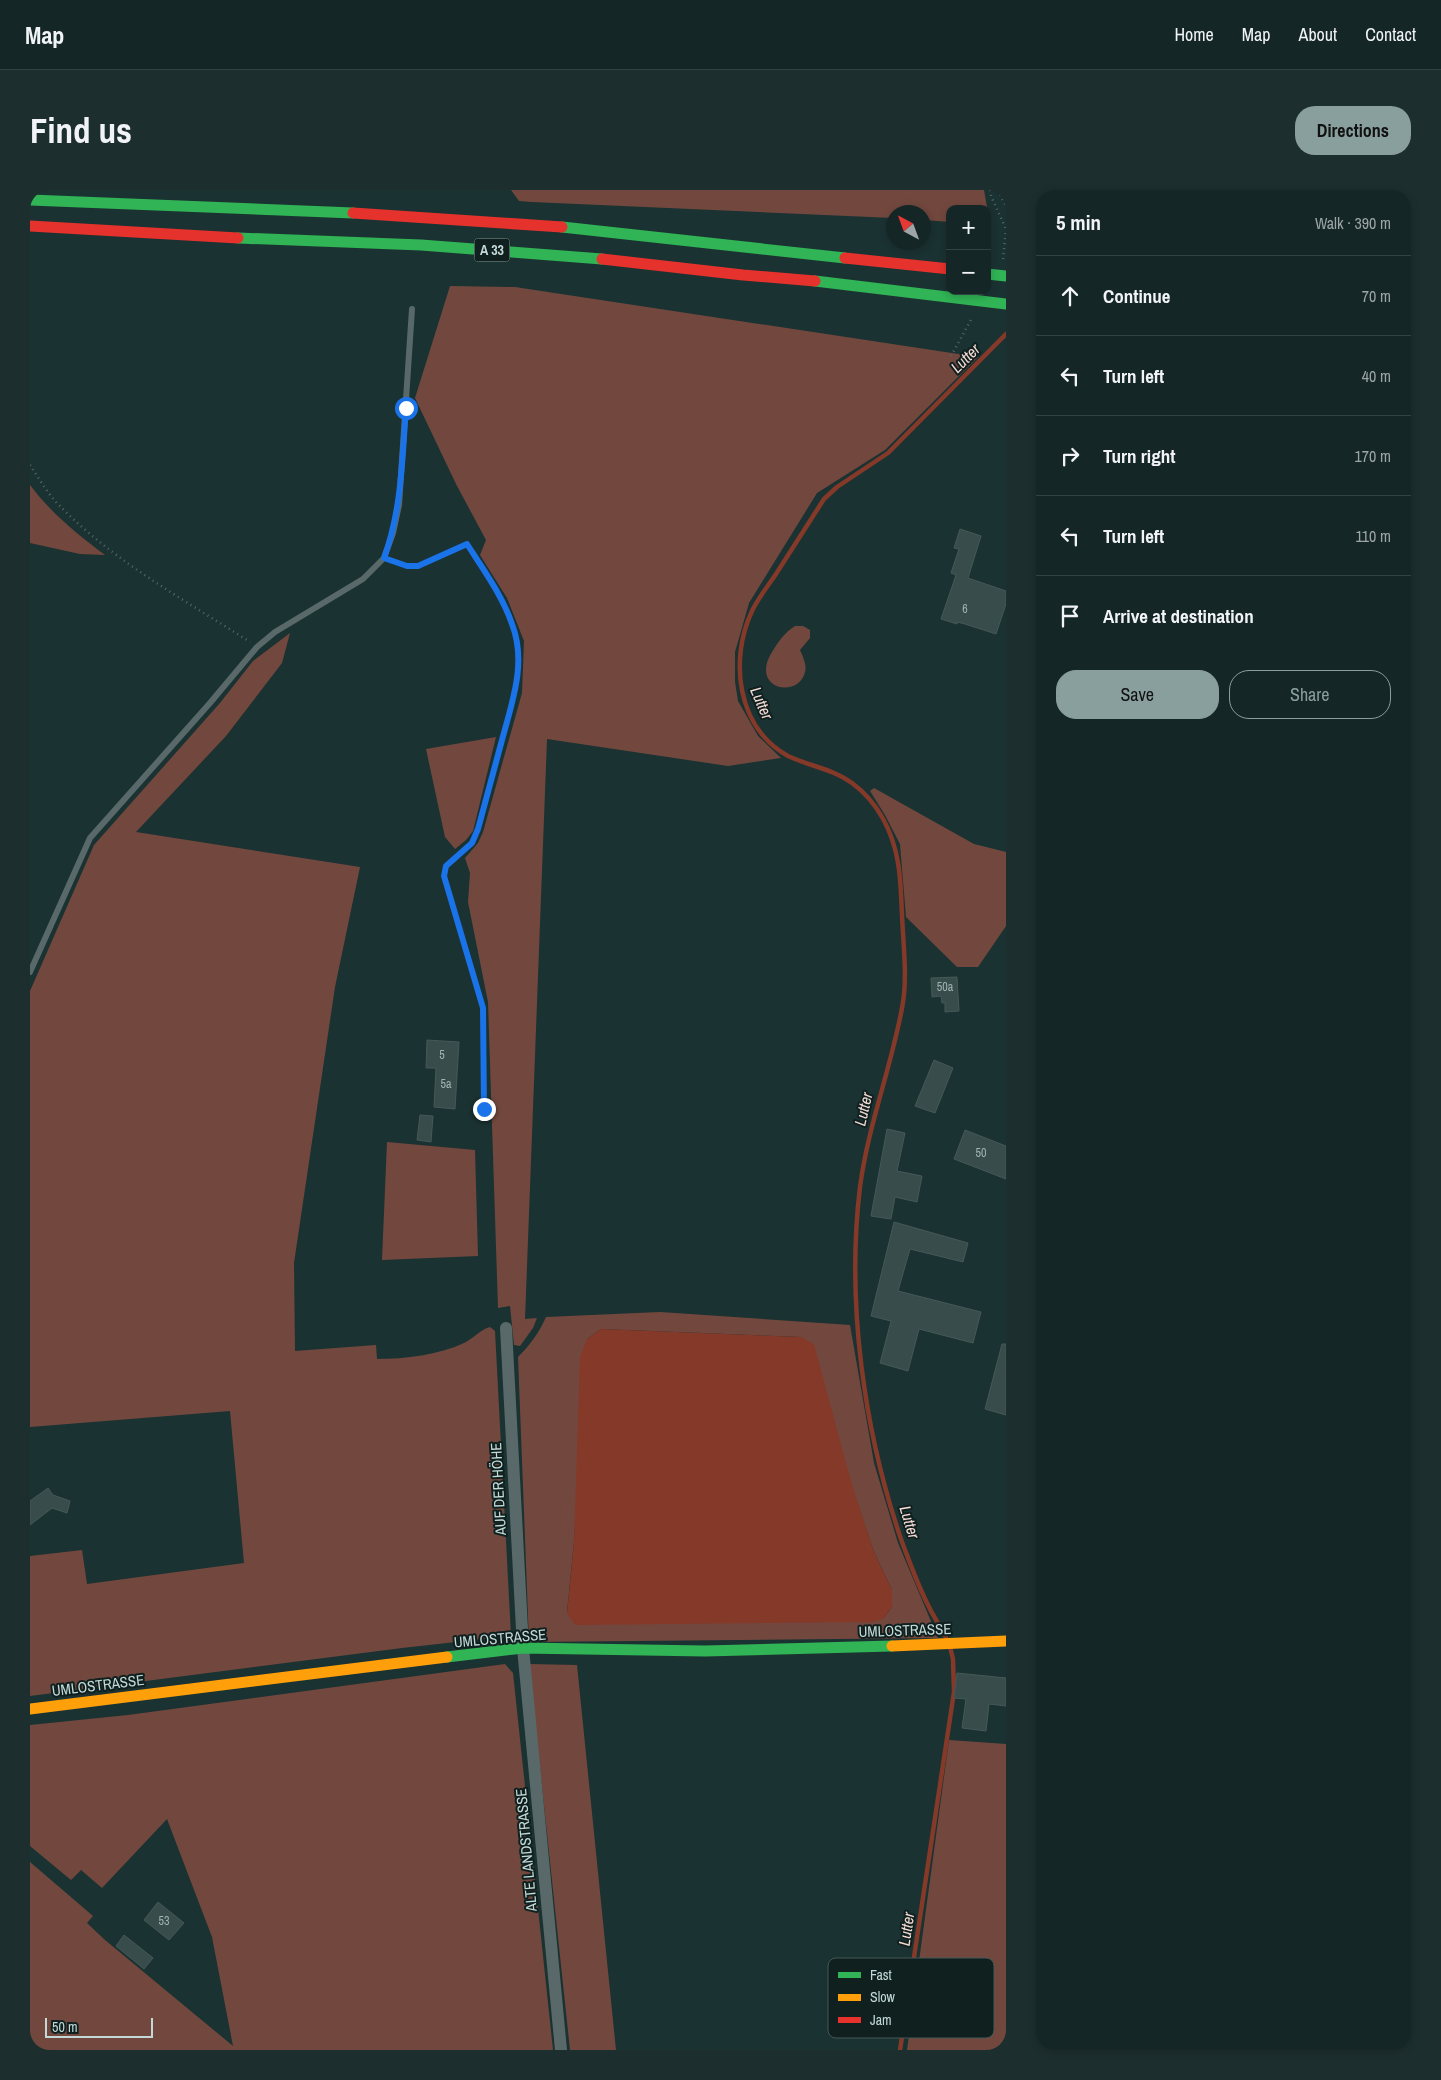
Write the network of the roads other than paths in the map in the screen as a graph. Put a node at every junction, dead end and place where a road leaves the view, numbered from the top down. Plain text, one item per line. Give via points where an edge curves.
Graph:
1 (30, 200) edge
2 (30, 226) edge
3 (946, 270) edge
4 (991, 274) edge
5 (1006, 276) edge
6 (1006, 304) edge
7 (412, 309) dead end
8 (30, 972) edge
9 (506, 1328) dead end
10 (1006, 1641) edge
11 (523, 1648) junction
12 (30, 1709) edge
13 (561, 2050) edge

1 - 3 main road, A 33 via 343,212 594,229
2 - 6 main road, A 33 via 568,255
4 - 5 main road
7 - 8 lane via 399,505 384,558 363,579 275,632 257,647 90,838
9 - 11 street, AUF DER HÖHE
10 - 11 main road, UMLOSTRASSE via 705,1651
11 - 12 main road, UMLOSTRASSE
11 - 13 street, ALTE LANDSTRASSE

